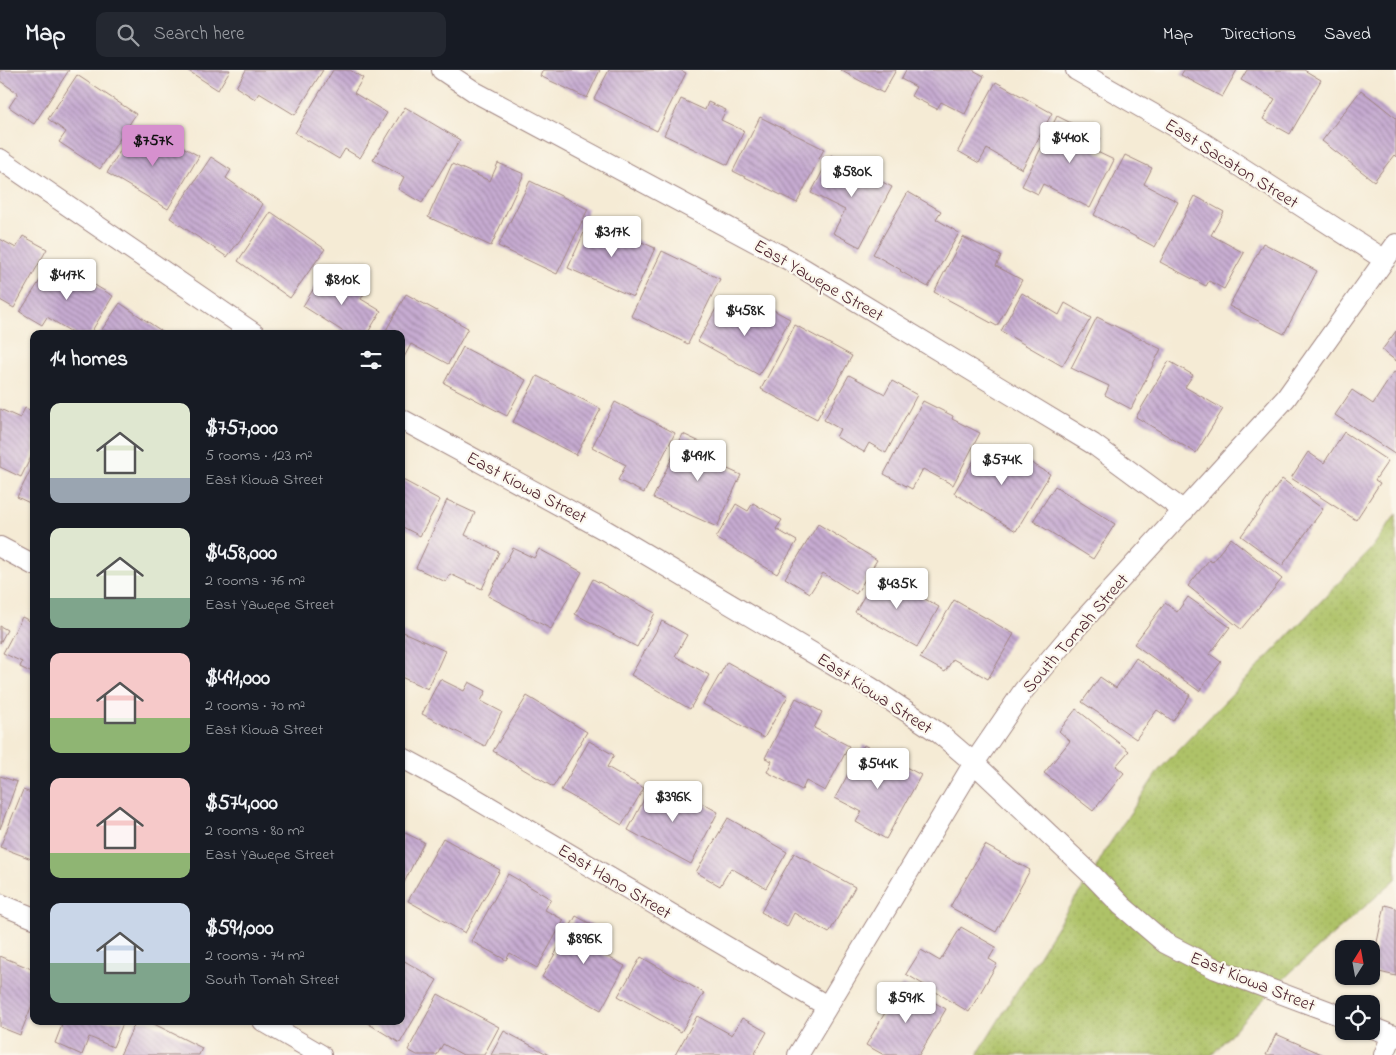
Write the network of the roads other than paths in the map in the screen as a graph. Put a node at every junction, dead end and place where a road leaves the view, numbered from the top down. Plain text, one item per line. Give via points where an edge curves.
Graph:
1 (442, 70) edge
2 (1076, 70) edge
3 (0, 159) edge
4 (1391, 252) edge
5 (249, 330) edge
6 (405, 421) edge
7 (1184, 511) junction
8 (0, 547) edge
9 (30, 563) edge
10 (405, 760) edge
11 (974, 763) junction
12 (0, 904) edge
13 (30, 916) edge
14 (827, 1006) junction
15 (1335, 1014) edge
16 (270, 1025) edge
17 (1380, 1031) edge
18 (1394, 1036) edge
19 (321, 1055) edge
20 (798, 1055) edge
21 (1384, 1055) edge

1 - 7 street, East Yawepe Street via 475,92 789,260 1093,444
2 - 4 street, East Sacaton Street
3 - 5 street
4 - 7 street, South Tomah Street via 1286,398
6 - 11 street, East Kiowa Street via 605,530 870,687 939,733
7 - 11 street, South Tomah Street via 1030,683
8 - 9 street
10 - 14 street, East Hano Street via 458,788
11 - 14 street, South Tomah Street
11 - 15 street, East Kiowa Street via 1122,906 1166,943 1216,969
12 - 13 street
14 - 20 street, South Tomah Street
16 - 19 street
17 - 18 street
18 - 21 street

